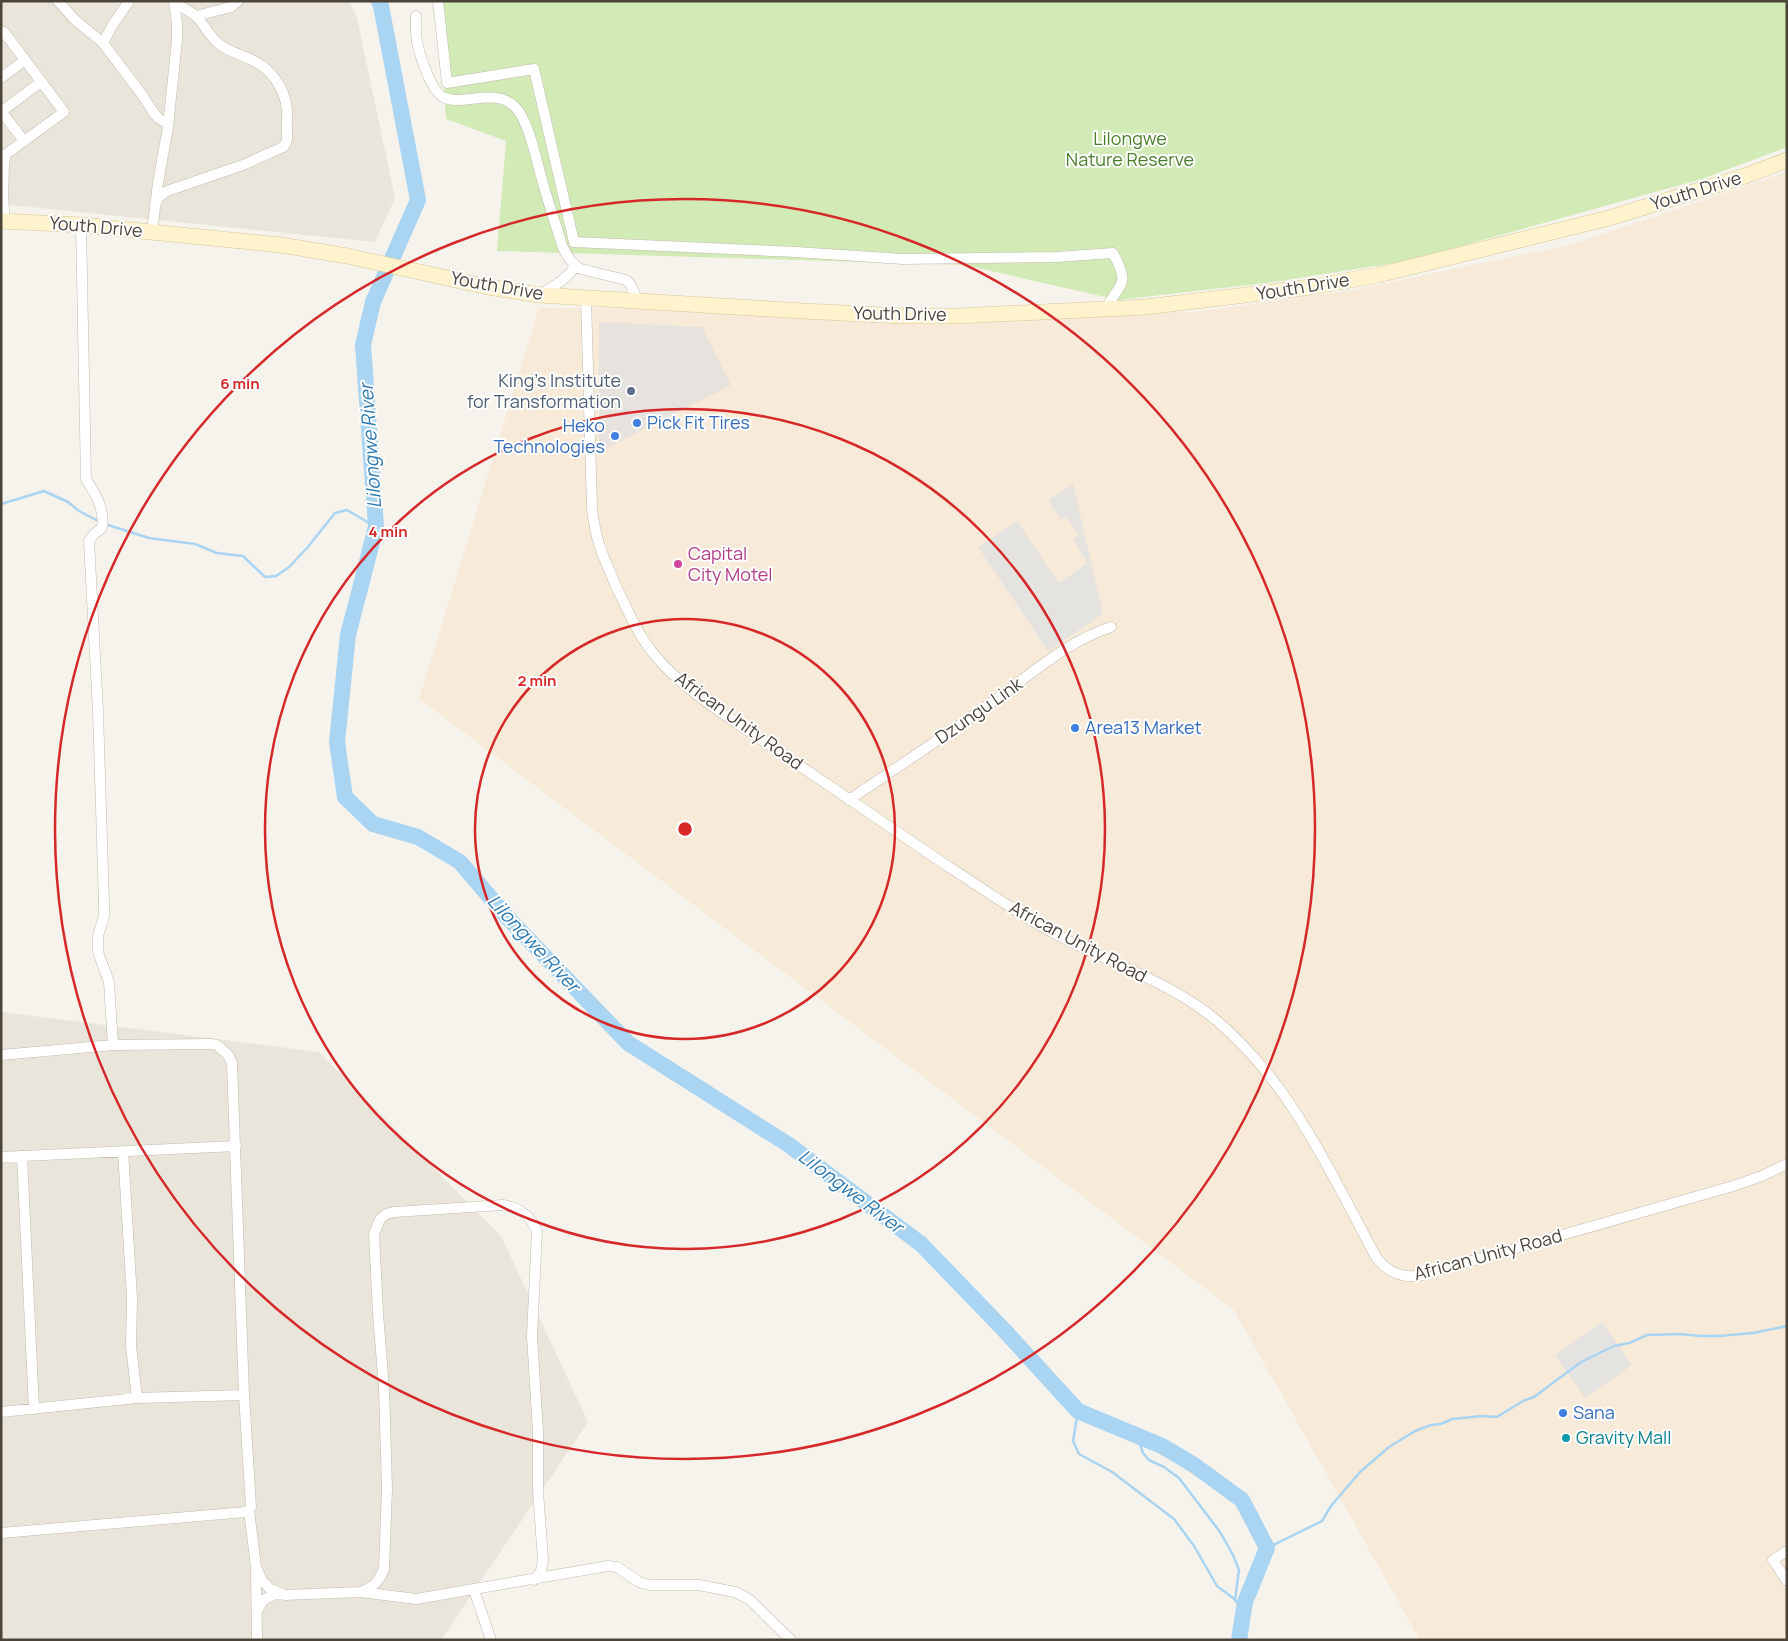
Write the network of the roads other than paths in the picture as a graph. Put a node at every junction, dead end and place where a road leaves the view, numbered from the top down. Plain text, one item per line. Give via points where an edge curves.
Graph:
1 (58, 1) edge
2 (129, 1) edge
3 (238, 1) edge
4 (438, 1) edge
5 (174, 2) edge
6 (196, 16) junction
7 (416, 16) dead end
8 (1, 34) edge
9 (103, 43) junction
10 (25, 60) junction
11 (1, 78) edge
12 (41, 82) junction
13 (3, 116) edge
14 (168, 124) junction
15 (24, 141) junction
16 (1787, 160) edge
17 (2, 162) edge
18 (155, 205) junction
19 (3, 221) edge
20 (81, 225) junction
21 (152, 232) junction
22 (575, 266) junction
23 (539, 295) junction
24 (586, 299) junction
25 (638, 302) junction
26 (1106, 308) junction
27 (1112, 628) dead end
28 (849, 800) junction
29 (113, 1045) junction
30 (1, 1055) edge
31 (236, 1146) junction
32 (123, 1151) junction
33 (22, 1156) junction
34 (1, 1157) edge
35 (1787, 1164) edge
36 (244, 1394) junction
37 (137, 1398) junction
38 (34, 1409) junction
39 (1, 1412) edge
40 (249, 1510) junction
41 (1, 1533) edge
42 (1787, 1551) edge
43 (256, 1567) junction
44 (534, 1580) junction
45 (1787, 1582) edge
46 (474, 1590) junction
47 (361, 1592) junction
48 (278, 1593) junction
49 (256, 1616) junction
50 (257, 1640) edge
51 (492, 1640) edge
52 (790, 1640) edge

1 - 9 street
2 - 9 street
3 - 6 street via 231,7
4 - 26 street via 447,83 534,69 574,242 903,260 1114,253 1124,278
5 - 6 street
5 - 14 street via 177,40
6 - 18 street via 221,46 254,61 273,77 284,93 288,111 286,144 243,166 167,191
7 - 22 street via 417,47 431,80 443,97 489,97 510,102 517,108 530,138 562,245
8 - 10 street via 4,32
9 - 14 street via 153,112
10 - 11 street
10 - 12 street
12 - 13 street
12 - 15 street via 64,112
13 - 15 street
14 - 18 street
15 - 17 street via 6,154
16 - 26 street, Youth Drive via 1609,218 1378,275 1228,298
17 - 19 street
18 - 21 street
19 - 20 street, Youth Drive
20 - 21 street, Youth Drive
20 - 29 street via 86,479 101,503 103,523 89,541 104,904 98,952 109,982
21 - 23 street, Youth Drive via 280,244
22 - 23 street via 564,280
22 - 25 street via 626,280 635,291
23 - 24 street, Youth Drive
24 - 25 street, Youth Drive
24 - 28 street, African Unity Road via 592,509 601,551 634,622 653,653 683,682
25 - 26 street, Youth Drive via 904,316
27 - 28 street, Dzungu Link via 1095,633 1067,649
28 - 35 street, African Unity Road via 1023,916 1180,994 1216,1020 1256,1059 1287,1098 1376,1256 1382,1265 1402,1277 1419,1276 1733,1186
29 - 30 street
29 - 31 street via 213,1044 220,1048 232,1063
31 - 32 street
31 - 36 street
32 - 33 street
32 - 37 street via 132,1298 131,1346
33 - 34 street
33 - 38 street
36 - 37 street
36 - 40 street
37 - 38 street
38 - 39 street
40 - 41 street
40 - 43 street
42 - 45 street via 1773,1560
43 - 48 street via 262,1580
43 - 49 street
44 - 46 street
44 - 47 street via 541,1571 543,1560 532,1336 536,1231 533,1222 520,1210 503,1205 404,1211 386,1214 380,1219 374,1234 387,1489 384,1569 371,1588
44 - 52 street via 608,1566 617,1567 638,1582 649,1585 699,1585 735,1592 749,1599
46 - 47 street via 416,1599
46 - 51 street
47 - 48 street
48 - 49 street via 263,1600
49 - 50 street

